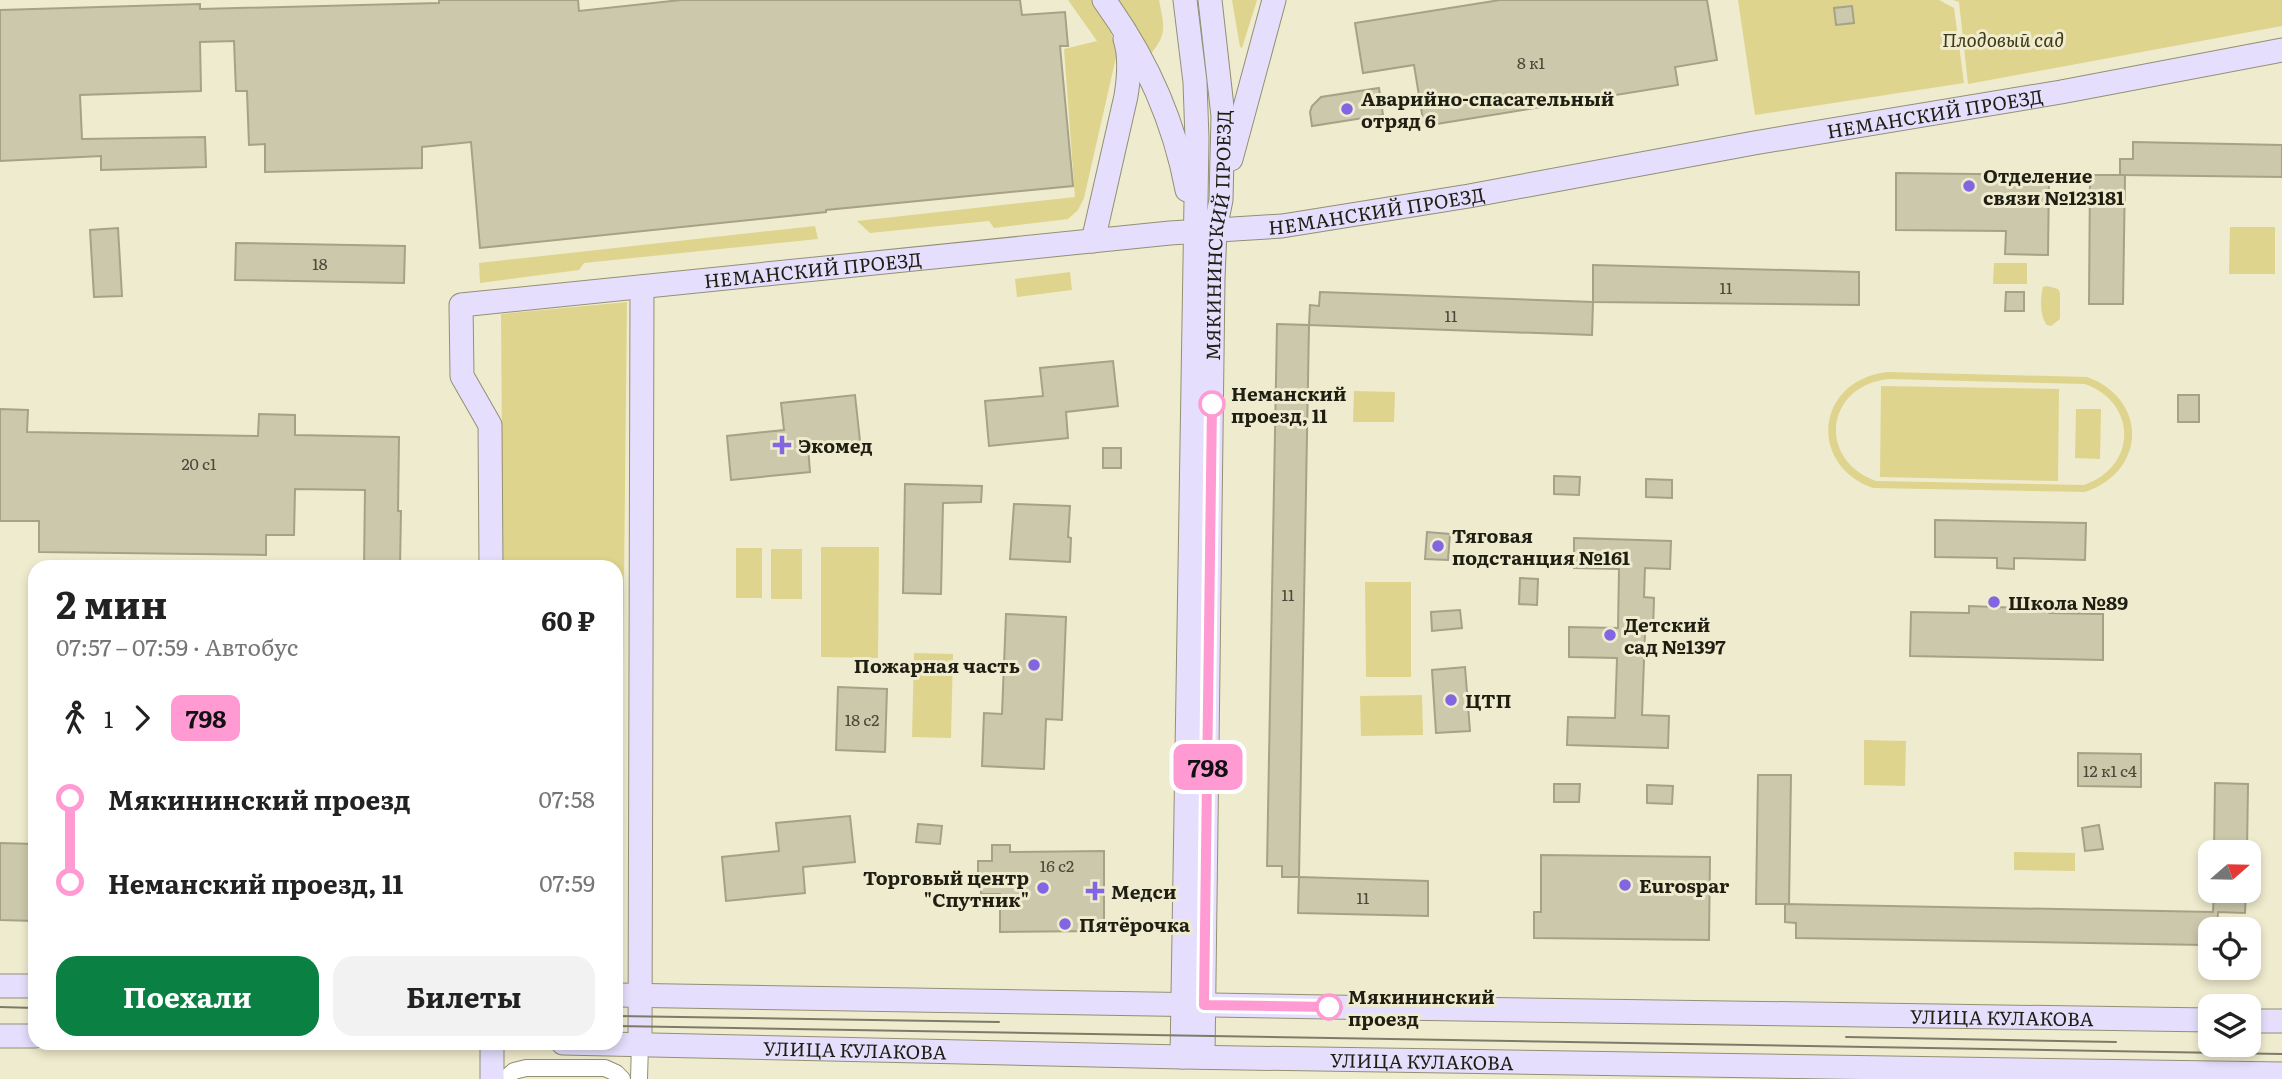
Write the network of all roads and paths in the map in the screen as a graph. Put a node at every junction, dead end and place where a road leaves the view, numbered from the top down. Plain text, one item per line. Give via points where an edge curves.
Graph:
1 (1104, 0) edge
2 (1185, 0) edge
3 (1210, 0) edge
4 (1274, 0) edge
5 (1119, 21) junction
6 (2282, 50) edge
7 (1195, 82) junction
8 (1246, 98) junction
9 (1223, 116) junction
10 (1221, 200) junction
11 (1205, 230) junction
12 (1093, 241) junction
13 (642, 286) junction
14 (491, 560) edge
15 (0, 986) edge
16 (28, 986) edge
17 (623, 995) edge
18 (640, 995) junction
19 (1193, 1005) junction
20 (2198, 1020) edge
21 (2261, 1021) edge
22 (2282, 1021) edge
23 (0, 1036) edge
24 (28, 1036) edge
25 (623, 1044) edge
26 (640, 1044) junction
27 (492, 1050) edge
28 (1193, 1057) junction
29 (2282, 1074) edge
30 (492, 1079) edge
31 (505, 1079) edge
32 (622, 1079) edge
33 (639, 1079) edge

1 - 5 main road
2 - 7 main road, МЯКИНИНСКИЙ ПРОЕЗД
3 - 9 main road, МЯКИНИНСКИЙ ПРОЕЗД
4 - 8 main road
5 - 11 main road via 1164,106
5 - 12 main road via 1128,49 1129,76
6 - 11 main road, НЕМАНСКИЙ ПРОЕЗД via 1469,196 1282,226
7 - 9 main road via 1206,112
7 - 11 main road, МЯКИНИНСКИЙ ПРОЕЗД
8 - 9 main road via 1235,112
8 - 10 main road
9 - 10 main road, МЯКИНИНСКИЙ ПРОЕЗД
10 - 11 main road, МЯКИНИНСКИЙ ПРОЕЗД
11 - 12 main road, НЕМАНСКИЙ ПРОЕЗД
11 - 19 main road, МЯКИНИНСКИЙ ПРОЕЗД via 1213,279 1211,514
12 - 13 main road, НЕМАНСКИЙ ПРОЕЗД
13 - 14 main road, НЕМАНСКИЙ ПРОЕЗД via 461,305 462,376 490,425
13 - 18 main road
15 - 16 main road
17 - 18 main road, УЛИЦА КУЛАКОВА
18 - 19 main road, УЛИЦА КУЛАКОВА
18 - 26 main road
19 - 20 main road, УЛИЦА КУЛАКОВА
19 - 28 main road, МЯКИНИНСКИЙ ПРОЕЗД
21 - 22 main road
23 - 24 main road
25 - 26 main road, УЛИЦА КУЛАКОВА
26 - 28 main road, УЛИЦА КУЛАКОВА
26 - 33 street
27 - 30 main road
28 - 29 main road, УЛИЦА КУЛАКОВА
31 - 32 street via 527,1068 605,1068

